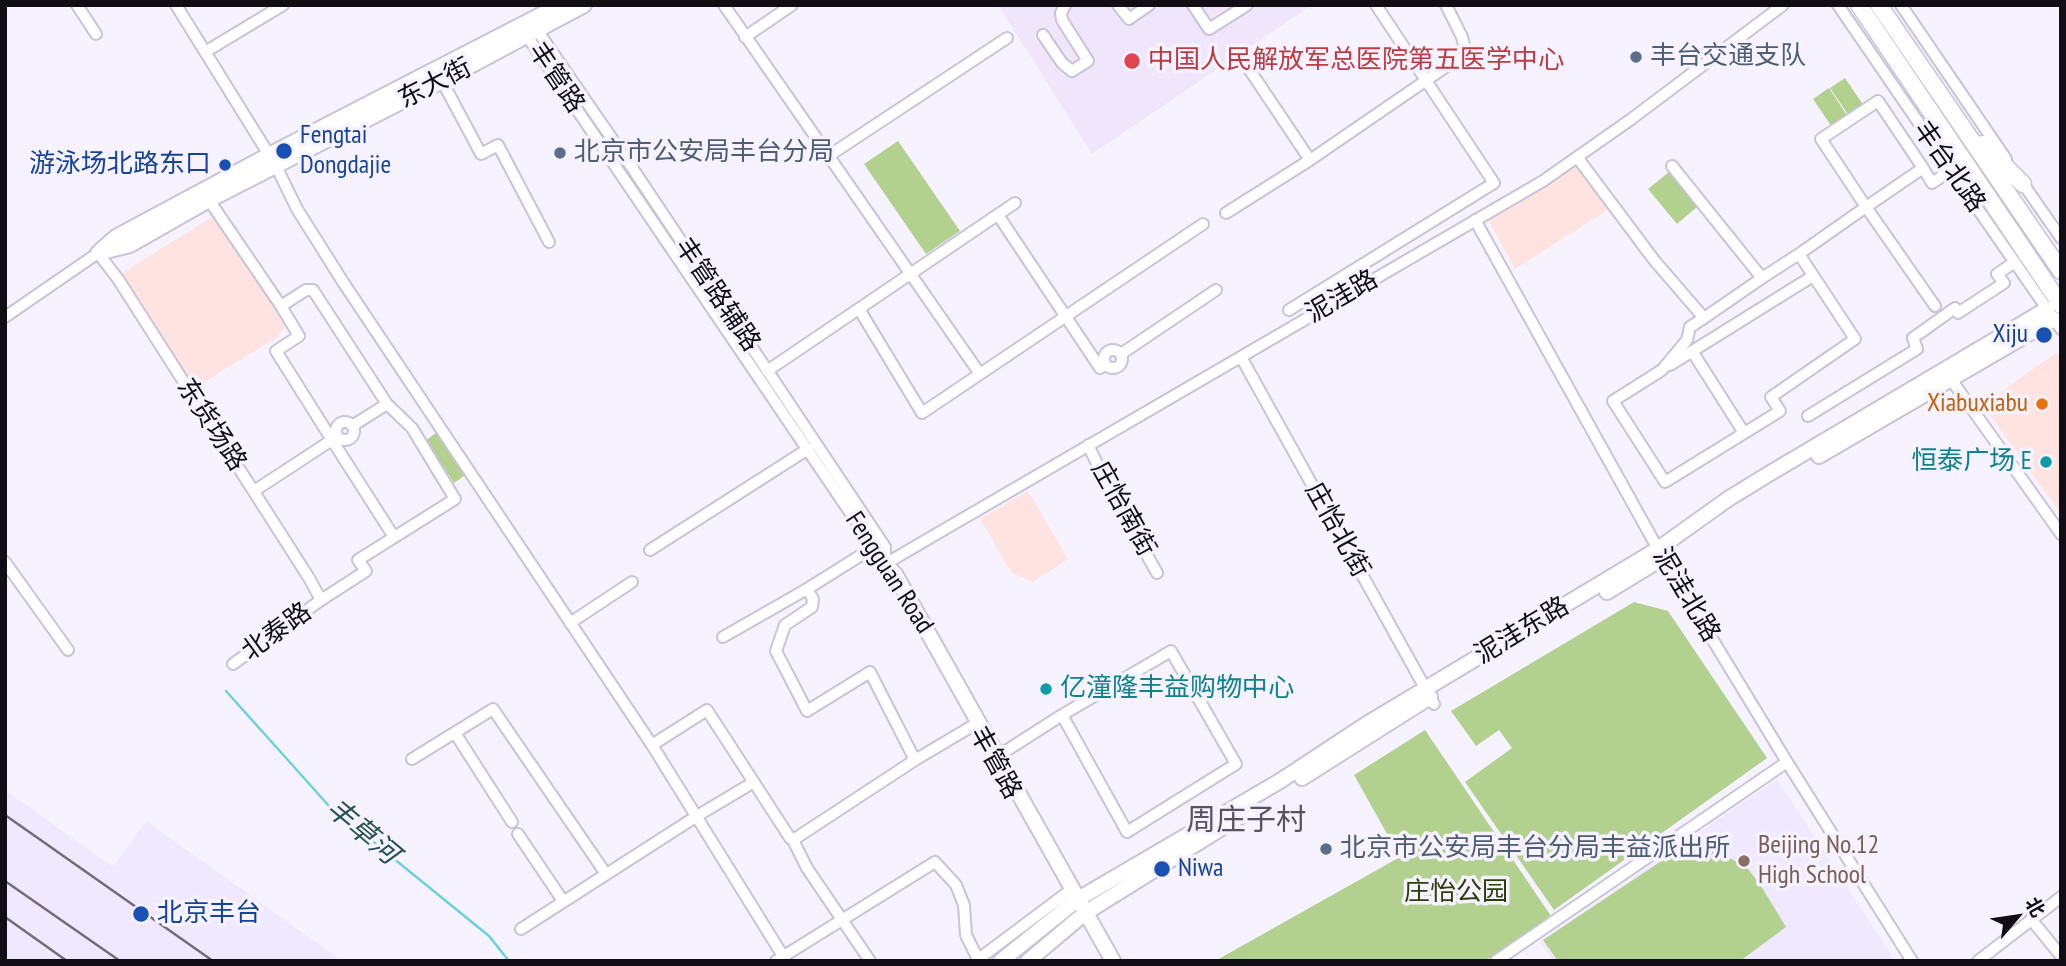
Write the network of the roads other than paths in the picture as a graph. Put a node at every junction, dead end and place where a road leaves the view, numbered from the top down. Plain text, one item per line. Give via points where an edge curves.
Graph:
1 (77, 5) edge
2 (176, 5) edge
3 (282, 5) edge
4 (560, 5) edge
5 (584, 5) edge
6 (724, 5) edge
7 (792, 5) edge
8 (1065, 5) edge
9 (1118, 5) edge
10 (1149, 5) edge
11 (1193, 5) edge
12 (1247, 5) edge
13 (1376, 5) edge
14 (1446, 5) edge
15 (1783, 5) edge
16 (1838, 5) edge
17 (1859, 5) edge
18 (1879, 5) edge
19 (1901, 5) edge
20 (528, 31) junction
21 (96, 34) dead end
22 (1043, 35) dead end
23 (745, 37) junction
24 (1006, 37) dead end
25 (205, 52) junction
26 (1241, 57) dead end
27 (442, 81) junction
28 (1426, 81) junction
29 (1956, 117) junction
30 (830, 155) junction
31 (1577, 157) junction
32 (272, 160) junction
33 (1310, 160) junction
34 (1672, 166) dead end
35 (1923, 168) junction
36 (1949, 168) junction
37 (635, 172) junction
38 (2023, 184) junction
39 (209, 200) junction
40 (639, 200) junction
41 (1015, 203) dead end
42 (1866, 207) junction
43 (1226, 213) dead end
44 (998, 215) junction
45 (1475, 220) junction
46 (1203, 224) dead end
47 (2007, 226) junction
48 (2061, 238) edge
49 (549, 242) dead end
50 (98, 253) junction
51 (1799, 254) junction
52 (2015, 261) junction
53 (2061, 271) edge
54 (911, 273) junction
55 (1814, 276) junction
56 (1762, 278) junction
57 (1216, 290) dead end
58 (281, 306) junction
59 (1935, 306) dead end
60 (859, 309) junction
61 (1289, 310) dead end
62 (1066, 316) junction
63 (2056, 316) edge
64 (5, 317) edge
65 (1704, 318) junction
66 (2025, 323) junction
67 (1692, 351) junction
68 (1241, 356) junction
69 (1983, 359) junction
70 (1662, 370) junction
71 (767, 371) junction
72 (980, 374) junction
73 (1950, 378) junction
74 (387, 404) junction
75 (1808, 416) dead end
76 (1744, 433) junction
77 (335, 438) junction
78 (1088, 445) junction
79 (809, 451) junction
80 (830, 463) junction
81 (254, 491) junction
82 (2061, 534) edge
83 (394, 537) junction
84 (874, 547) junction
85 (650, 550) dead end
86 (1660, 554) junction
87 (5, 562) edge
88 (885, 564) junction
89 (1157, 573) dead end
90 (632, 582) dead end
91 (807, 589) junction
92 (321, 600) junction
93 (570, 623) junction
94 (723, 637) dead end
95 (68, 650) dead end
96 (233, 664) dead end
97 (1429, 697) junction
98 (1062, 715) junction
99 (977, 724) junction
100 (455, 733) junction
101 (652, 745) junction
102 (998, 755) junction
103 (412, 760) dead end
104 (915, 760) junction
105 (1787, 762) junction
106 (754, 782) junction
107 (697, 816) junction
108 (512, 822) dead end
109 (518, 834) dead end
110 (793, 840) junction
111 (606, 874) junction
112 (1073, 896) junction
113 (2061, 897) edge
114 (563, 901) junction
115 (1084, 914) junction
116 (2031, 919) junction
117 (841, 920) junction
118 (521, 929) dead end
119 (2061, 956) edge
120 (779, 958) edge
121 (976, 958) edge
122 (870, 961) edge
123 (1001, 961) edge
124 (1028, 961) edge
125 (1107, 961) edge
126 (1113, 961) edge
127 (1496, 961) edge
128 (1912, 961) edge
129 (1978, 961) edge

1 - 21 street
2 - 25 street
3 - 25 street
4 - 20 main road, 东大街
5 - 20 main road, 东大街
6 - 23 street
7 - 23 street
8 - 22 street via 1062,20 1088,61 1072,71
9 - 10 street via 1129,19
11 - 12 street via 1209,29
13 - 28 street
14 - 28 street via 1466,53
15 - 31 street, 泥洼路
16 - 36 street, 丰台北路
17 - 47 highway, 丰台北路
18 - 29 highway, 丰台北路
19 - 38 street, 丰台北路
20 - 27 main road, 东大街
20 - 32 main road, 东大街
20 - 37 street, 丰管路辅路
20 - 40 street, 丰管路
23 - 30 street
24 - 30 street
25 - 32 street
26 - 33 street
27 - 32 main road, 东大街
27 - 49 street via 481,154 498,145
28 - 33 street
28 - 61 street via 1494,183
29 - 38 highway
29 - 53 highway, 丰台北路
30 - 54 street
31 - 45 street, 泥洼路
31 - 65 street
32 - 39 main road, 东大街
32 - 50 main road, 东大街 via 116,237
32 - 93 street via 343,282
33 - 43 street
34 - 56 street
35 - 36 street via 1932,183
35 - 42 street
35 - 42 street via 1878,102 1821,139
36 - 47 highway
36 - 52 street, 丰台北路
37 - 40 street
37 - 71 street, 丰管路辅路
38 - 48 street, 丰台北路
39 - 50 main road, 东大街 via 130,245
39 - 58 street
40 - 79 street, Fengguan Road
41 - 44 street
42 - 51 street
42 - 59 street
44 - 54 street
44 - 62 street
45 - 68 street, 泥洼路
45 - 86 street, 泥洼北路
46 - 62 street
47 - 63 highway, 丰台北路
50 - 64 street, 东大街
50 - 81 street, 东货场路
51 - 55 street
51 - 56 street
52 - 63 street, 丰台北路
52 - 75 street via 1997,274 2004,283 1958,313 1955,308 1913,338 1917,349
54 - 60 street
54 - 72 street
55 - 67 street
55 - 76 street via 1855,339 1771,397 1780,411
56 - 65 street
57 - 62 street via 1121,354 1108,350 1100,368
58 - 74 street via 313,289
58 - 77 street via 299,335 276,351
60 - 71 street
60 - 72 street via 922,413
62 - 72 street
63 - 66 main road, 泥洼东路
63 - 69 main road, 泥洼东路
65 - 70 street via 1690,327 1687,340
66 - 69 main road via 2029,330
66 - 86 main road, 泥洼东路 via 1728,499
67 - 70 street
67 - 76 street
68 - 78 street, 泥洼路
68 - 97 street, 庄怡北街
69 - 73 main road, 泥洼东路
70 - 76 street via 1613,401 1665,482
71 - 80 street, 丰管路辅路
73 - 82 street
73 - 86 main road, 泥洼东路
74 - 77 street via 352,426 341,423
74 - 83 street via 412,428 455,499
77 - 81 street
77 - 83 street
78 - 88 street, 泥洼路
78 - 89 street, 庄怡南街
79 - 80 street
79 - 84 street, Fengguan Road
79 - 85 street
80 - 88 street, 丰管路辅路 via 885,547
81 - 92 street, 东货场路
83 - 92 street, 北泰路 via 358,560 366,571
84 - 88 street, Fengguan Road
84 - 91 street
86 - 97 main road, 泥洼东路
86 - 105 street, 泥洼北路
87 - 95 street
88 - 99 main road, 丰管路
90 - 93 street
91 - 94 street
91 - 104 street via 812,607 785,625 776,651 807,711 870,672
92 - 96 street, 北泰路
93 - 101 street
97 - 112 main road, 泥洼东路 via 1365,725 1280,781
97 - 115 main road, 泥洼东路
98 - 98 street via 1171,651 1236,764 1128,832
98 - 102 street
99 - 102 main road
99 - 104 street
99 - 112 main road, 丰管路
100 - 103 street
100 - 108 street
100 - 111 street via 494,709
101 - 106 street via 707,710
101 - 107 street
102 - 112 main road
104 - 110 street
105 - 127 street
105 - 128 street, 泥洼北路
106 - 107 street
106 - 110 street
107 - 111 street
107 - 120 street
109 - 114 street
110 - 117 street
111 - 114 street
112 - 115 main road, 丰管路
112 - 121 street
112 - 123 main road, 泥洼东路
113 - 116 street
114 - 118 street
115 - 124 main road, 泥洼东路
115 - 125 main road, 丰管路
115 - 126 main road
116 - 119 street
116 - 129 street
117 - 120 street
117 - 121 street via 935,862 957,885 966,935
117 - 122 street

